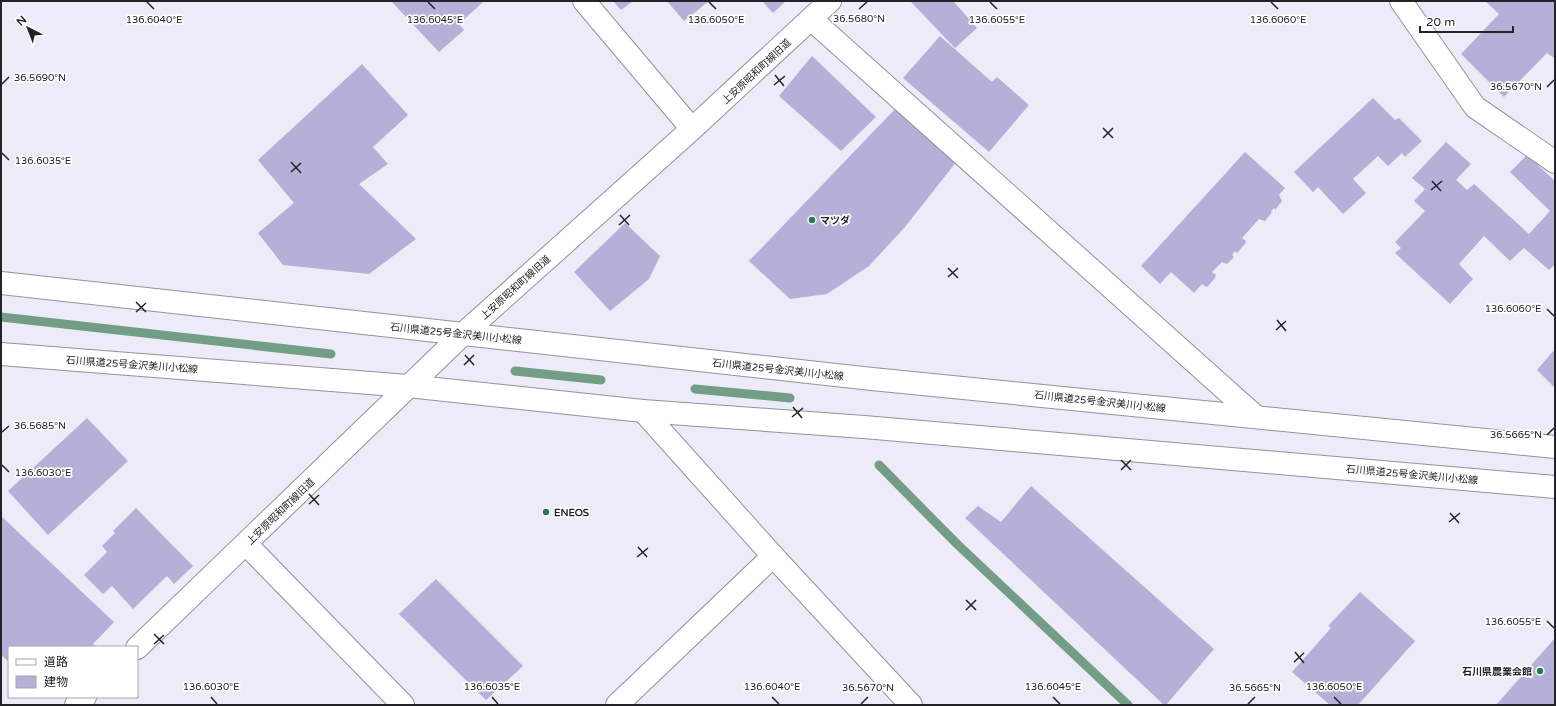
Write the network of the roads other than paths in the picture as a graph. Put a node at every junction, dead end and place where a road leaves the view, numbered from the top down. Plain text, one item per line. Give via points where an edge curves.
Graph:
1 (584, 1) edge
2 (830, 1) edge
3 (1401, 1) edge
4 (812, 19) junction
5 (692, 129) junction
6 (1555, 162) edge
7 (1, 283) edge
8 (463, 334) junction
9 (1, 354) edge
10 (408, 386) junction
11 (643, 412) junction
12 (1255, 416) junction
13 (1555, 447) edge
14 (1555, 487) edge
15 (246, 544) junction
16 (773, 556) junction
17 (138, 647) edge
18 (84, 698) edge
19 (76, 705) edge
20 (404, 705) edge
21 (617, 705) edge
22 (911, 705) edge

1 - 5 main road
2 - 4 main road, 上安原昭和町線旧道
3 - 6 main road via 1475,107
4 - 5 main road, 上安原昭和町線旧道
4 - 12 main road
5 - 8 main road, 上安原昭和町線旧道
7 - 8 main road, 石川県道25号金沢美川小松線
8 - 10 main road, 上安原昭和町線旧道
8 - 12 main road, 石川県道25号金沢美川小松線 via 864,378
9 - 10 main road, 石川県道25号金沢美川小松線
10 - 11 main road, 石川県道25号金沢美川小松線
10 - 15 main road, 上安原昭和町線旧道
11 - 14 main road, 石川県道25号金沢美川小松線 via 872,427
11 - 16 main road
12 - 13 main road, 石川県道25号金沢美川小松線
15 - 17 main road, 上安原昭和町線旧道
15 - 20 main road
16 - 21 main road
16 - 22 main road
18 - 19 main road

